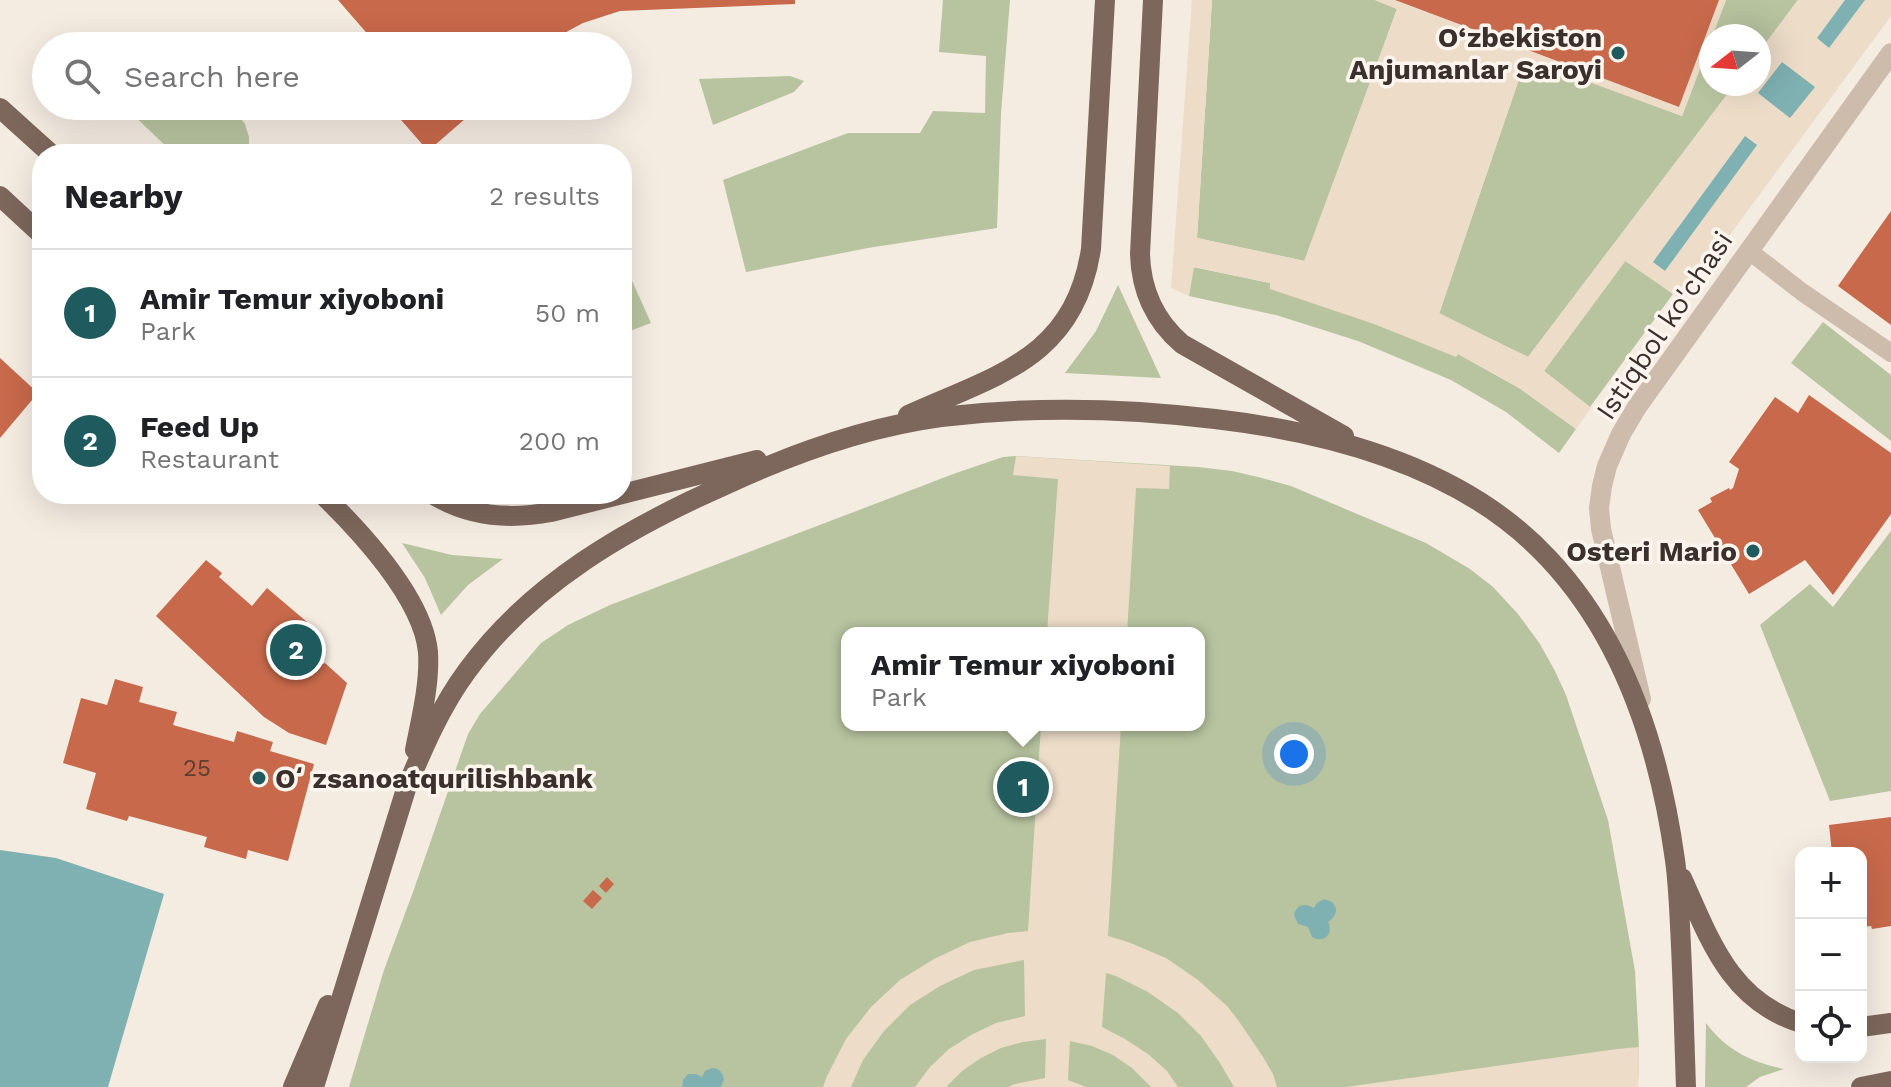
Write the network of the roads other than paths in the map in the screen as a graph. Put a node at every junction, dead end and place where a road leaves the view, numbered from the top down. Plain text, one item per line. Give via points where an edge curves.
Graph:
1 (1105, 0) edge
2 (1153, 0) edge
3 (1891, 53) edge
4 (0, 108) edge
5 (40, 144) edge
6 (0, 196) edge
7 (32, 226) edge
8 (1749, 251) junction
9 (1891, 353) edge
10 (879, 428) junction
11 (850, 437) junction
12 (1375, 454) junction
13 (632, 492) edge
14 (332, 504) edge
15 (450, 504) edge
16 (584, 504) edge
17 (1655, 758) junction
18 (406, 789) junction
19 (1676, 863) junction
20 (373, 898) junction
21 (1795, 1021) edge
22 (1891, 1023) edge
23 (1867, 1026) edge
24 (1891, 1081) edge
25 (293, 1087) edge
26 (314, 1087) edge
27 (1686, 1087) edge
28 (1861, 1087) edge

1 - 10 main road via 1091,249 1074,308 1051,339 1028,358
2 - 12 main road via 1140,254 1150,304 1182,344
3 - 8 street, Istiqbol ko'chasi
4 - 5 main road
6 - 7 main road
8 - 9 lane
8 - 17 street, Istiqbol ko'chasi via 1637,407 1602,486 1601,529
10 - 11 main road
10 - 12 main road via 997,411 1169,414 1293,431
11 - 13 main road
11 - 18 main road via 765,467 663,514 536,598 461,680
12 - 17 main road via 1456,486 1504,518 1550,559 1619,661
14 - 18 main road via 395,579 426,642 426,688
15 - 16 main road via 505,517
17 - 19 main road
18 - 20 main road
19 - 21 main road via 1733,978 1765,1006
19 - 27 main road
20 - 25 main road
20 - 26 main road
22 - 23 main road
24 - 28 main road

